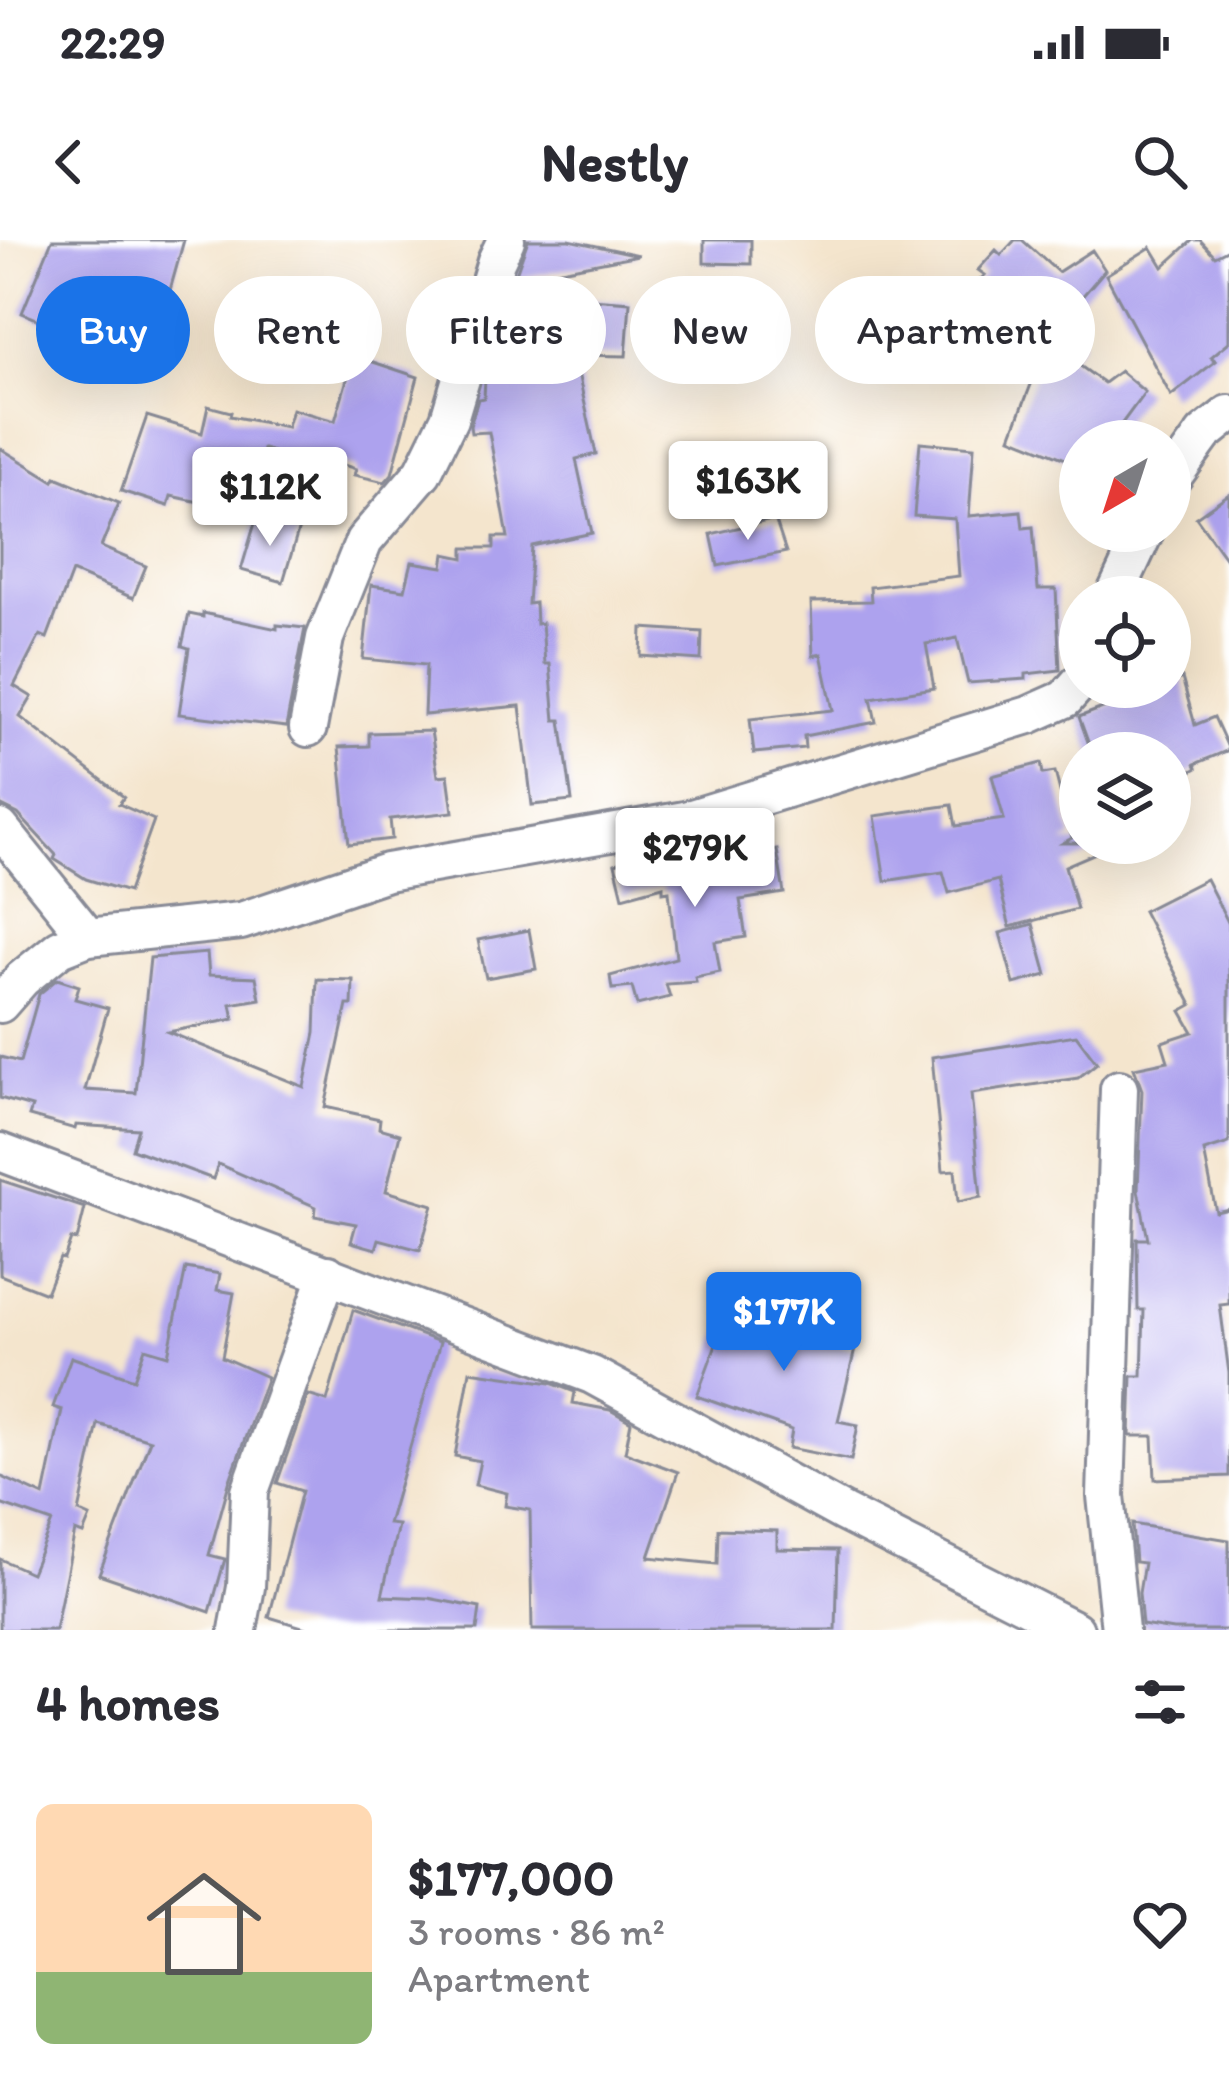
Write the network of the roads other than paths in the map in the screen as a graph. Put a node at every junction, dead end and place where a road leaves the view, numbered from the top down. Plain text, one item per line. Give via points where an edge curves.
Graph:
1 (506, 240) edge
2 (1229, 414) edge
3 (1191, 452) edge
4 (1059, 702) edge
5 (308, 728) dead end
6 (0, 828) edge
7 (88, 937) junction
8 (0, 1004) edge
9 (1119, 1089) dead end
10 (0, 1152) edge
11 (328, 1274) junction
12 (238, 1630) edge
13 (1075, 1630) edge
14 (1120, 1630) edge

1 - 5 street via 449,419 423,472 364,541 348,580 325,638
2 - 3 street
4 - 7 street via 685,820 387,872 241,921
6 - 7 street
7 - 8 street via 60,948
9 - 14 street via 1106,1496
10 - 11 street
11 - 12 street via 250,1491
11 - 13 street via 592,1375

